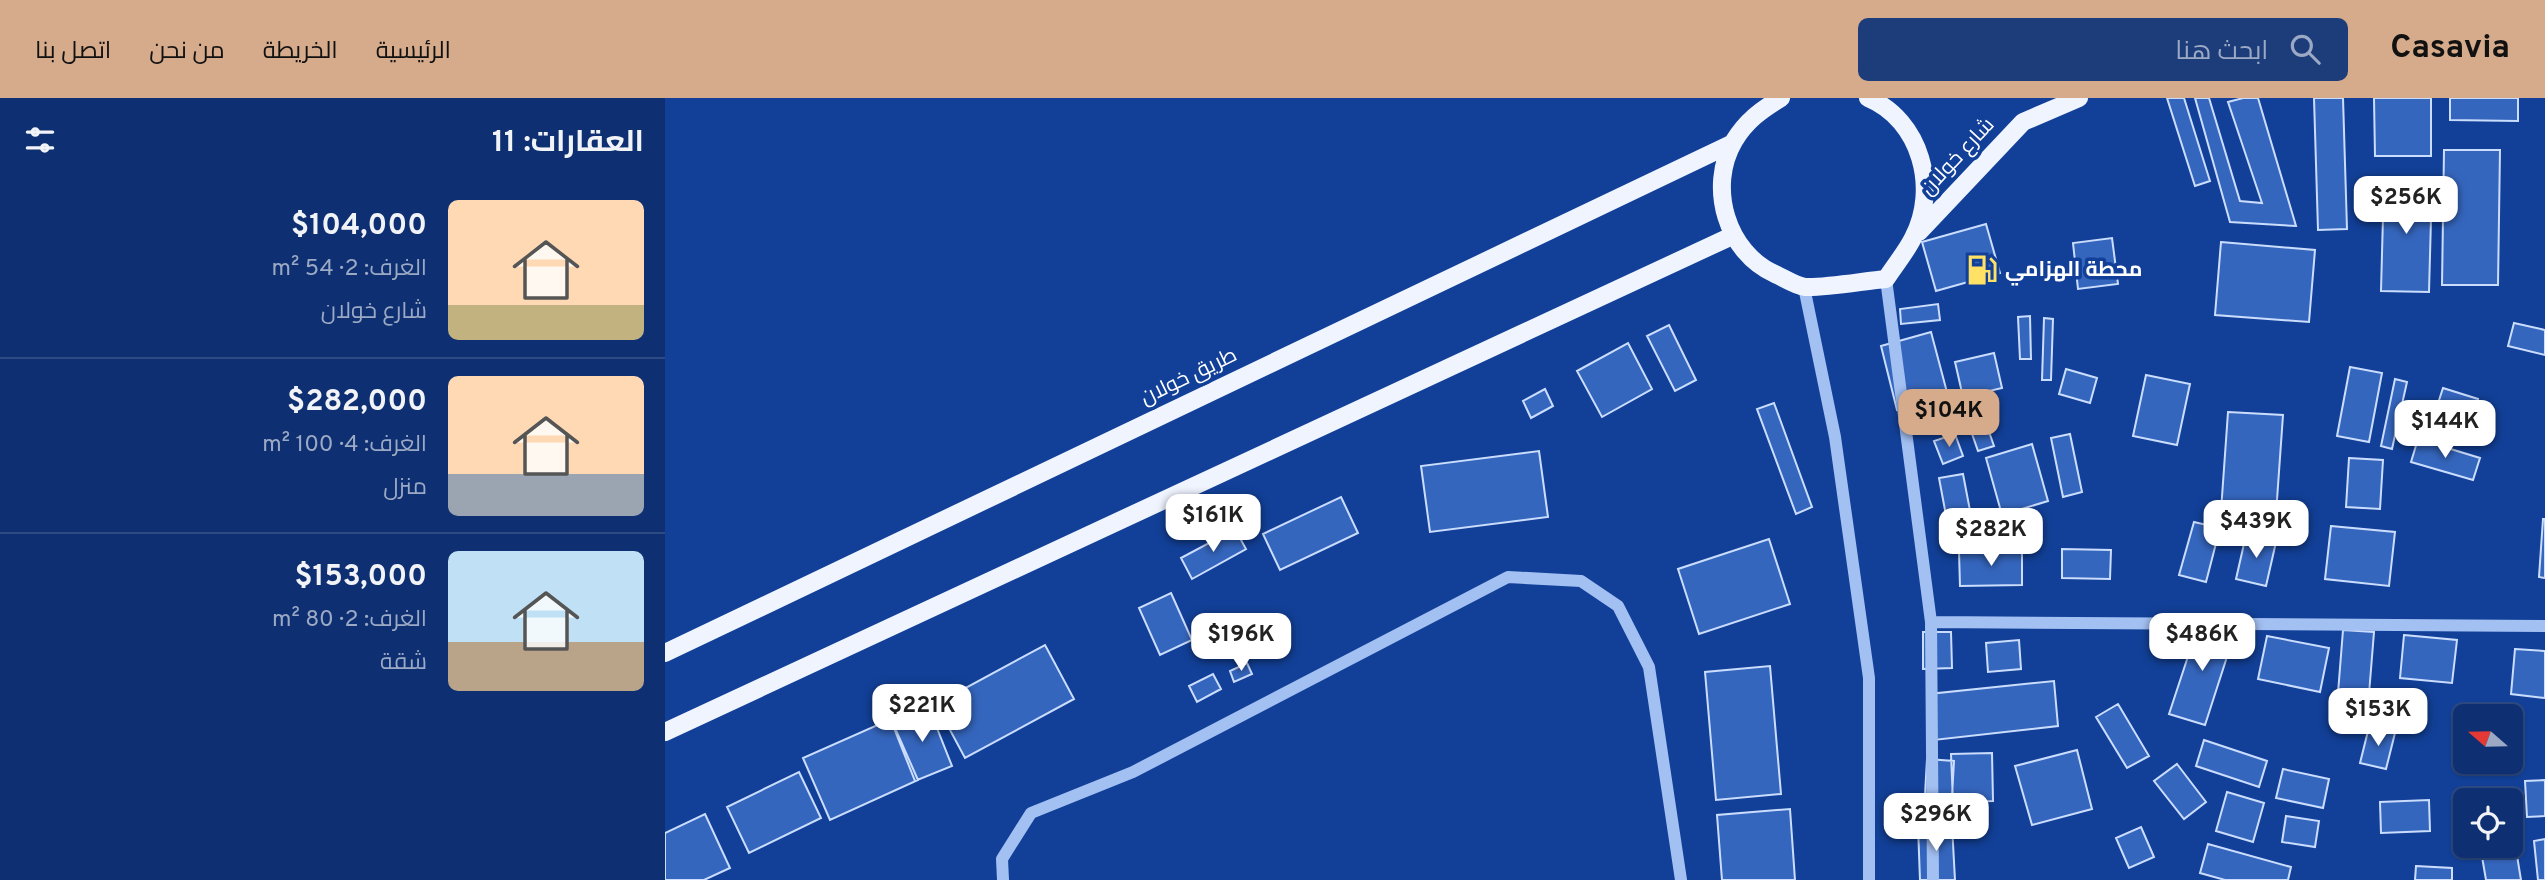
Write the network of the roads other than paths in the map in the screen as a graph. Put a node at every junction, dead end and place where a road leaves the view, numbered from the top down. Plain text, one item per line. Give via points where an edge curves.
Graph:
1 (1781, 98) edge
2 (1868, 98) edge
3 (2079, 98) edge
4 (1733, 143) junction
5 (1732, 236) junction
6 (1914, 237) junction
7 (1886, 279) junction
8 (1804, 287) junction
9 (1931, 622) junction
10 (2545, 626) edge
11 (665, 653) edge
12 (665, 732) edge
13 (1003, 880) edge
14 (1682, 880) edge
15 (1869, 880) edge
16 (1933, 880) edge

1 - 4 main road via 1756,113
2 - 6 main road via 1900,122 1917,148 1925,177 1924,208
3 - 6 main road, شارع خولان via 2023,122
4 - 5 main road via 1723,173 1723,205
4 - 11 main road, طريق خولان
5 - 8 main road via 1760,268
5 - 12 main road
6 - 7 main road
7 - 8 main road
7 - 9 street
8 - 15 street via 1835,437 1869,678
9 - 10 street
9 - 16 street
13 - 14 street via 1002,859 1031,813 1133,772 1508,578 1581,581 1618,606 1649,667

